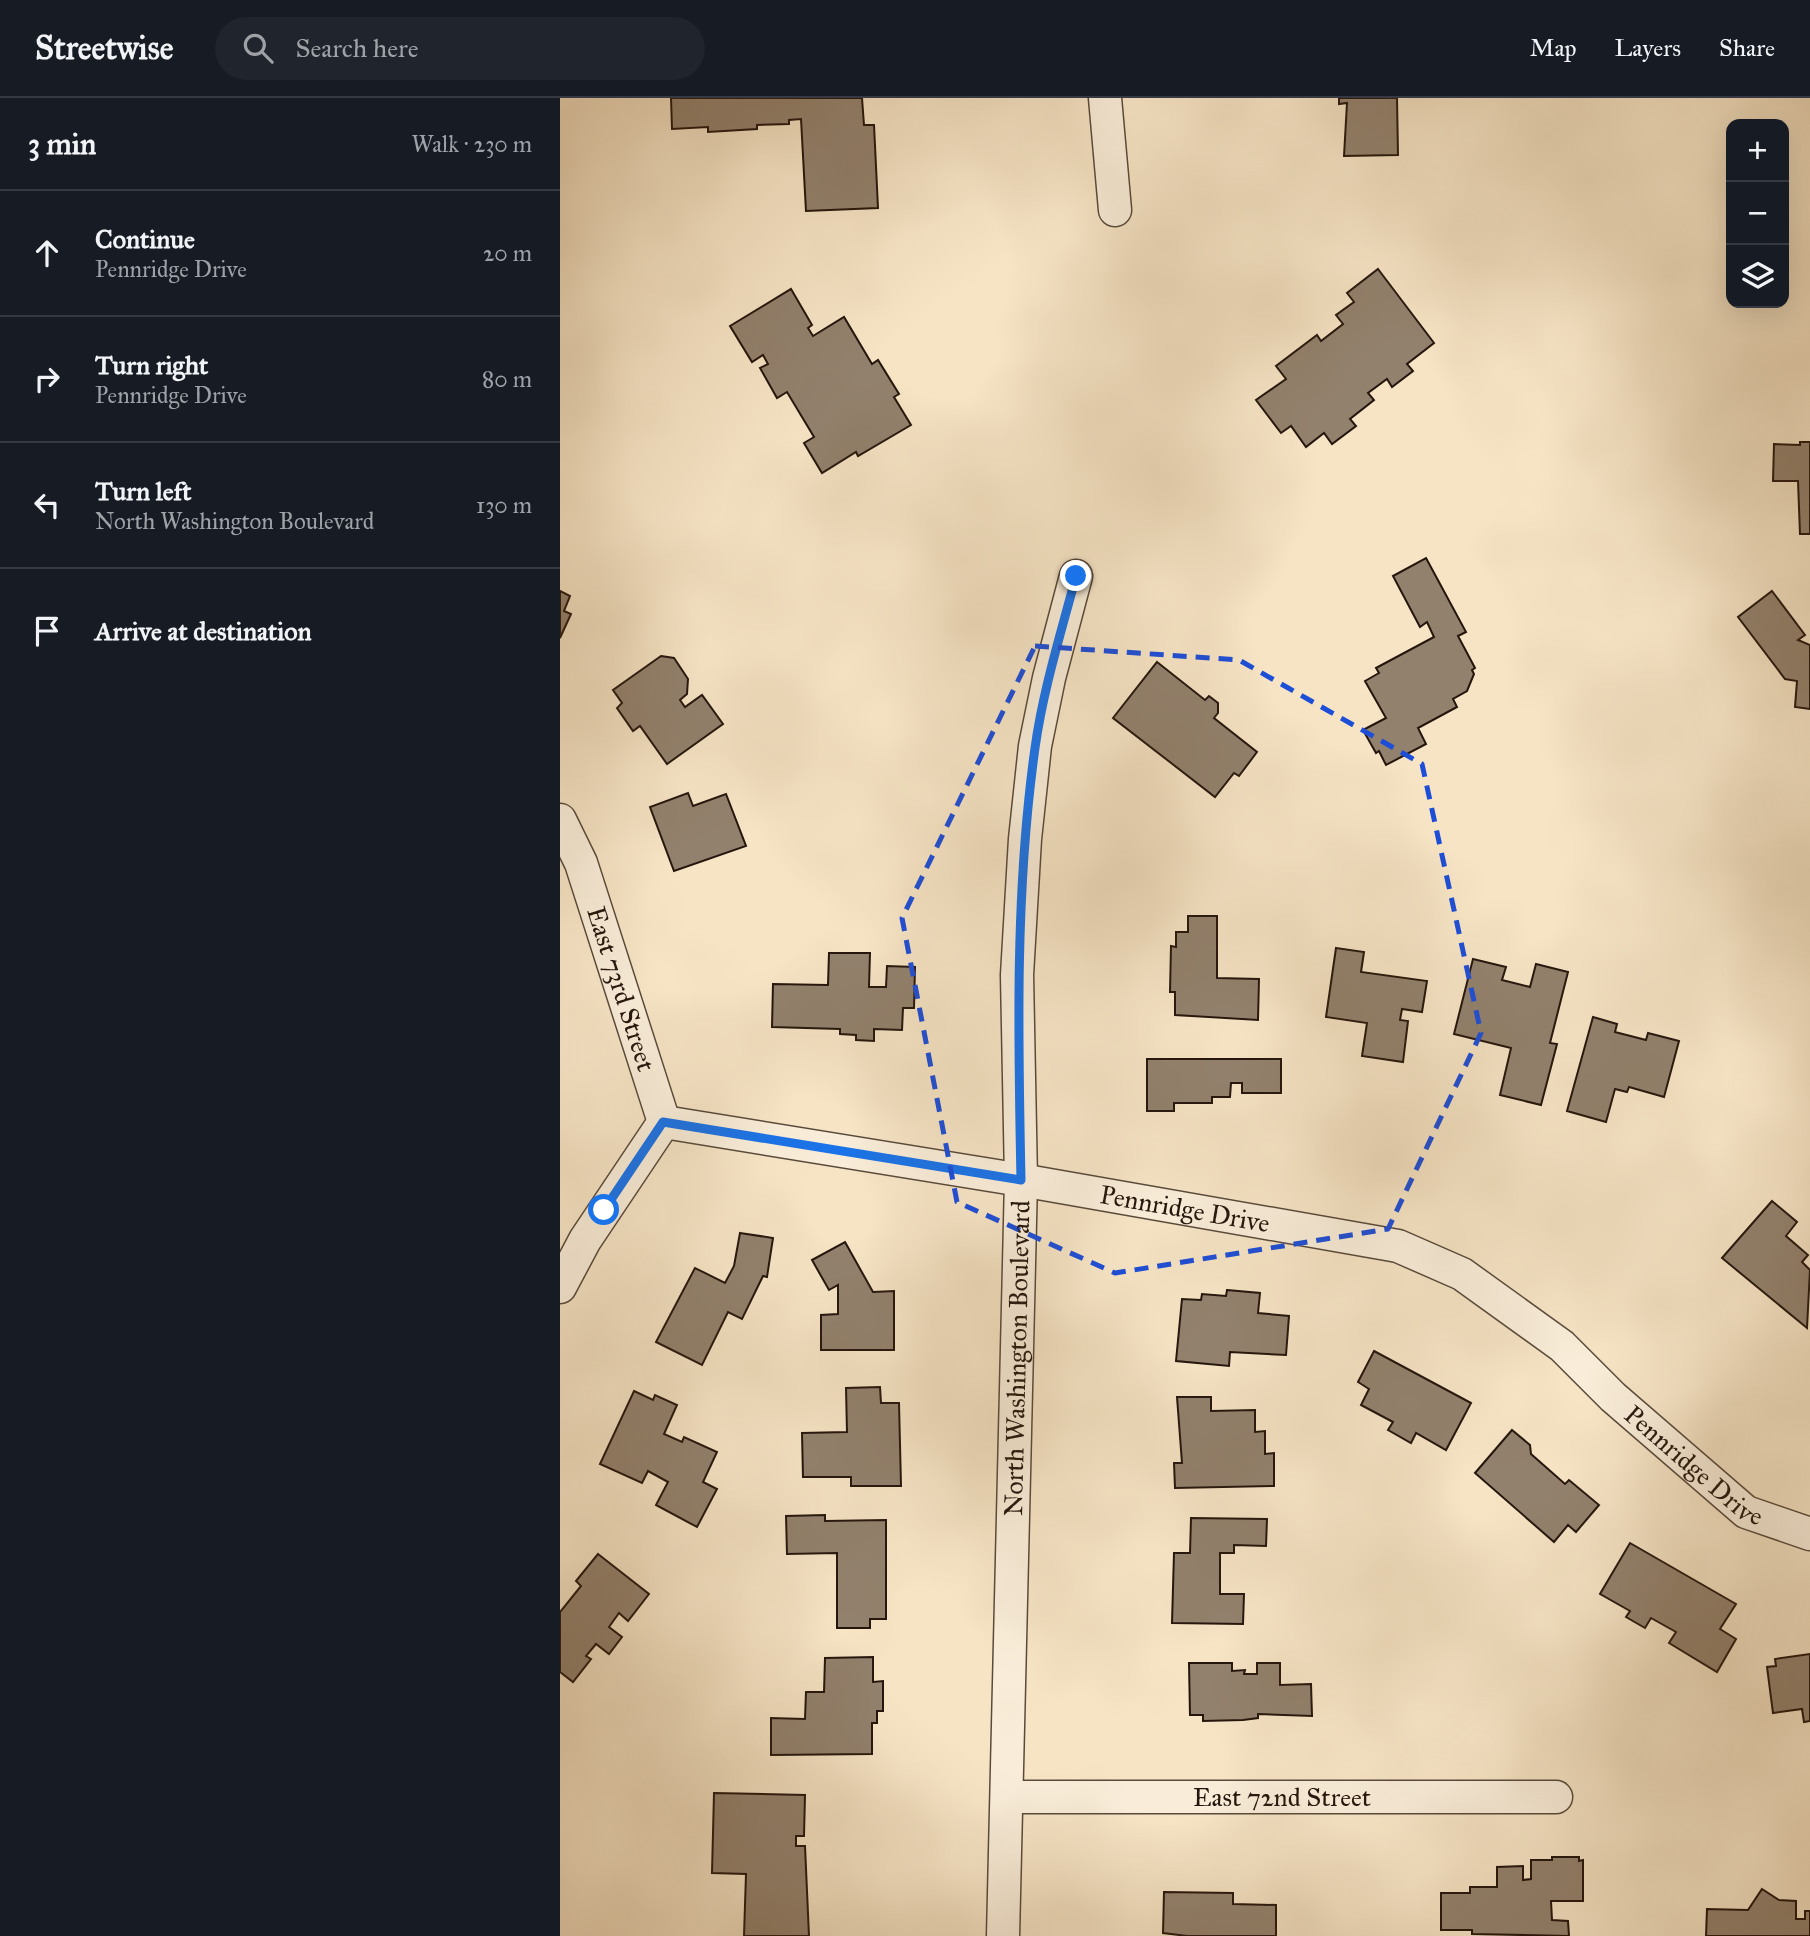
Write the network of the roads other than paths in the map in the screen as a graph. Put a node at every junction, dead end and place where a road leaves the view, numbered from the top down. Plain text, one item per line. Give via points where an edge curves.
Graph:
1 (1105, 98) edge
2 (1115, 210) dead end
3 (1076, 576) dead end
4 (560, 820) edge
5 (663, 1122) junction
6 (1021, 1180) junction
7 (560, 1287) edge
8 (1810, 1534) edge
9 (1007, 1797) junction
10 (1556, 1797) dead end
11 (1003, 1936) edge

1 - 2 street
3 - 6 street, North Washington Boulevard via 1035,746 1025,839 1017,975
4 - 5 street, East 73rd Street via 581,863
5 - 6 street, Pennridge Drive
5 - 7 street
6 - 8 street, Pennridge Drive via 1398,1246 1462,1274 1562,1346 1613,1397 1746,1511
6 - 9 street, North Washington Boulevard
9 - 10 street, East 72nd Street
9 - 11 street, North Washington Boulevard

